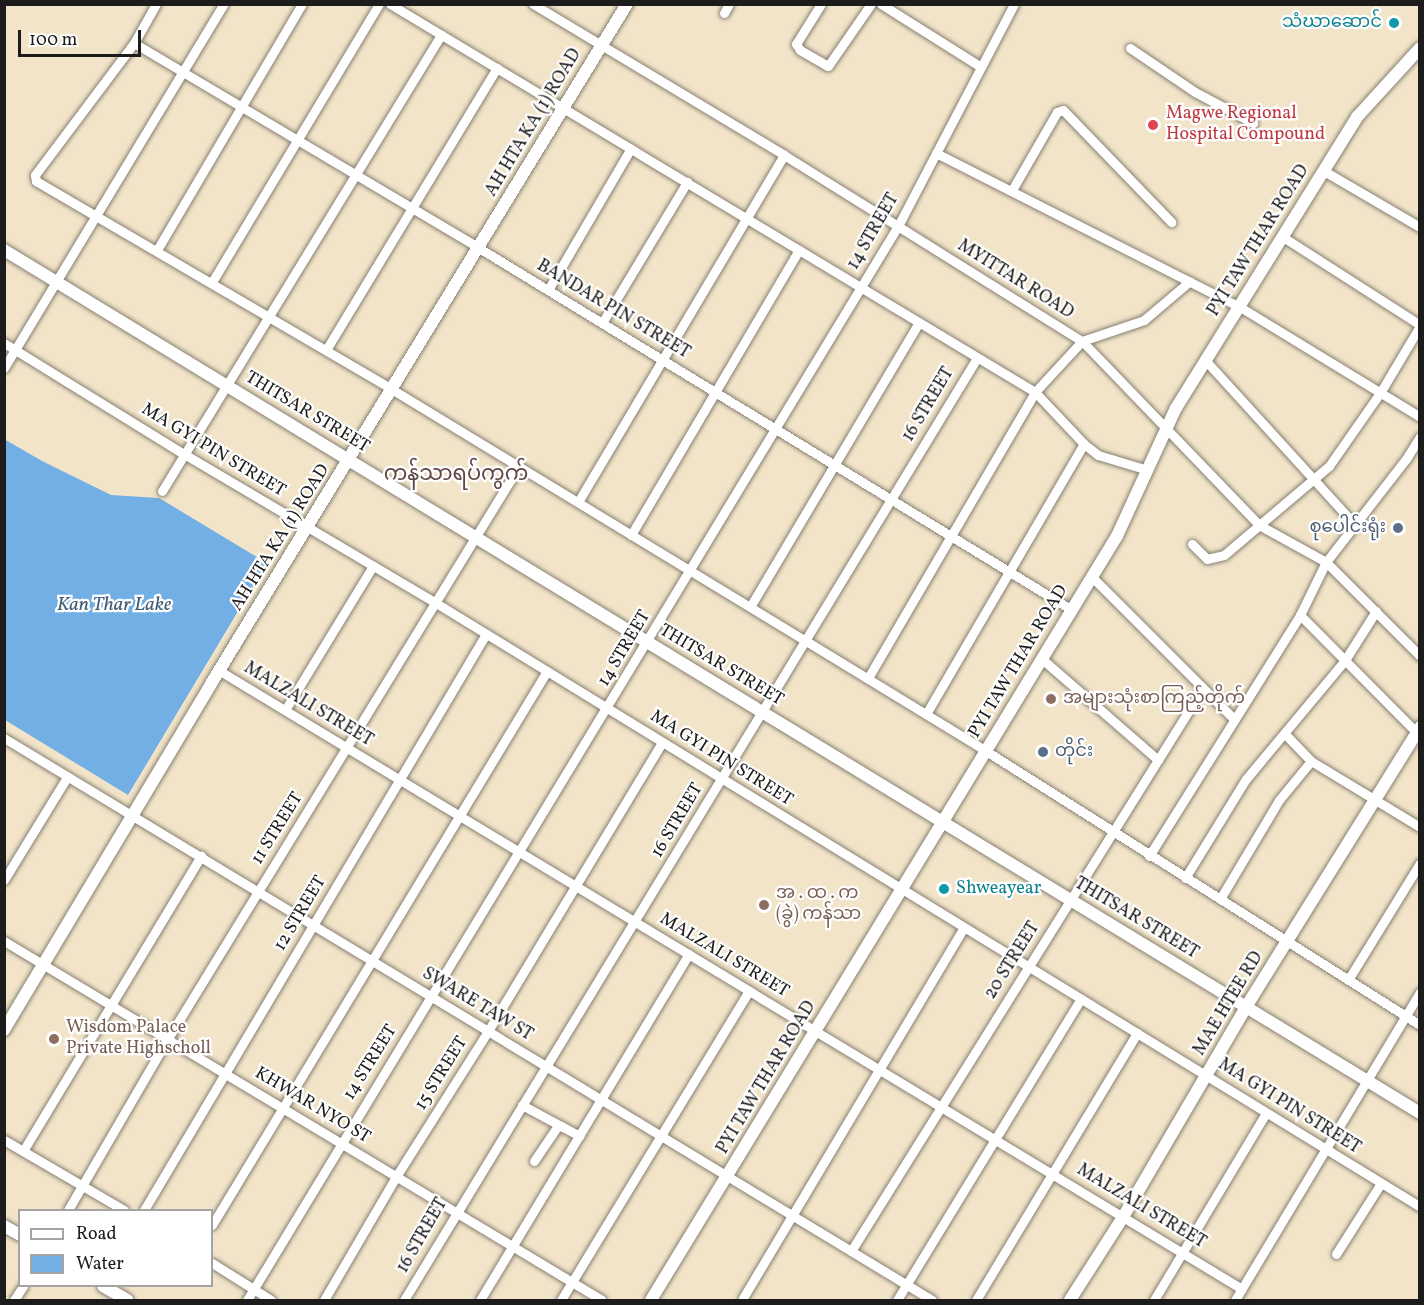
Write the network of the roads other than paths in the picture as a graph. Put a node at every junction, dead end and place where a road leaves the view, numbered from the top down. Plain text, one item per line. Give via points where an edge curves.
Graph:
1 (156, 4) edge
2 (224, 4) edge
3 (302, 4) edge
4 (380, 4) edge
5 (390, 4) edge
6 (533, 4) edge
7 (627, 4) edge
8 (821, 4) edge
9 (871, 4) edge
10 (880, 4) edge
11 (1014, 4) edge
12 (441, 35) junction
13 (134, 43) junction
14 (601, 46) junction
15 (1130, 48) dead end
16 (1419, 48) edge
17 (981, 67) junction
18 (497, 68) junction
19 (184, 70) junction
20 (242, 106) junction
21 (564, 108) junction
22 (1253, 123) dead end
23 (298, 140) junction
24 (631, 148) junction
25 (936, 153) junction
26 (784, 156) junction
27 (1324, 171) junction
28 (356, 174) junction
29 (687, 182) junction
30 (1012, 190) junction
31 (412, 208) junction
32 (96, 214) junction
33 (747, 218) junction
34 (1171, 222) dead end
35 (897, 226) junction
36 (1419, 227) edge
37 (1283, 237) junction
38 (479, 248) junction
39 (4, 250) edge
40 (157, 250) junction
41 (799, 250) junction
42 (55, 281) junction
43 (1190, 281) junction
44 (212, 282) junction
45 (861, 287) junction
46 (548, 290) junction
47 (1240, 307) junction
48 (269, 316) junction
49 (919, 322) junction
50 (602, 323) junction
51 (1419, 326) edge
52 (1082, 341) junction
53 (4, 343) edge
54 (15, 349) junction
55 (326, 350) junction
56 (977, 358) junction
57 (662, 360) junction
58 (1206, 361) junction
59 (4, 368) edge
60 (227, 385) junction
61 (393, 390) junction
62 (1035, 392) junction
63 (716, 393) junction
64 (1380, 393) junction
65 (1419, 417) edge
66 (776, 429) junction
67 (1165, 429) junction
68 (1419, 437) edge
69 (1084, 444) junction
70 (184, 454) junction
71 (349, 460) junction
72 (834, 465) junction
73 (519, 466) junction
74 (1148, 470) junction
75 (1314, 480) junction
76 (162, 491) dead end
77 (891, 500) junction
78 (578, 502) junction
79 (1259, 525) junction
80 (1355, 525) junction
81 (309, 527) junction
82 (631, 535) junction
83 (951, 536) junction
84 (476, 538) junction
85 (1192, 544) dead end
86 (1326, 562) junction
87 (374, 566) junction
88 (1008, 571) junction
89 (690, 572) junction
90 (1092, 577) junction
91 (436, 603) junction
92 (750, 607) junction
93 (1072, 610) junction
94 (1376, 611) junction
95 (1300, 615) junction
96 (486, 634) junction
97 (806, 641) junction
98 (648, 642) junction
99 (1419, 656) edge
100 (1042, 659) junction
101 (1345, 660) junction
102 (220, 671) junction
103 (547, 671) junction
104 (868, 678) junction
105 (1203, 688) junction
106 (608, 708) junction
107 (285, 710) junction
108 (763, 713) junction
109 (926, 714) junction
110 (1233, 718) junction
111 (1418, 729) edge
112 (1284, 734) junction
113 (6, 741) edge
114 (662, 742) junction
115 (347, 748) junction
116 (986, 751) junction
117 (1158, 760) junction
118 (1311, 761) junction
119 (67, 777) junction
120 (723, 779) junction
121 (400, 780) junction
122 (1375, 800) junction
123 (133, 815) junction
124 (459, 816) junction
125 (943, 822) junction
126 (1419, 827) edge
127 (1112, 833) junction
128 (519, 851) junction
129 (201, 856) junction
130 (1149, 856) junction
131 (1419, 863) edge
132 (1185, 878) junction
133 (4, 880) edge
134 (576, 886) junction
135 (902, 889) junction
136 (259, 892) junction
137 (1220, 899) junction
138 (1070, 900) junction
139 (636, 922) junction
140 (314, 925) junction
141 (964, 927) junction
142 (4, 941) edge
143 (1288, 941) junction
144 (689, 954) junction
145 (372, 960) junction
146 (44, 964) junction
147 (1028, 967) junction
148 (1348, 980) junction
149 (749, 991) junction
150 (1419, 992) edge
151 (432, 997) junction
152 (1081, 999) junction
153 (110, 1004) junction
154 (1246, 1007) junction
155 (1405, 1016) junction
156 (1419, 1025) edge
157 (4, 1030) edge
158 (488, 1031) junction
159 (816, 1031) junction
160 (1137, 1034) junction
161 (167, 1040) junction
162 (547, 1066) junction
163 (879, 1069) junction
164 (225, 1073) junction
165 (1207, 1076) junction
166 (1368, 1082) junction
167 (602, 1100) junction
168 (522, 1105) junction
169 (941, 1106) junction
170 (283, 1107) junction
171 (1266, 1113) junction
172 (1419, 1113) edge
173 (561, 1126) junction
174 (660, 1135) junction
175 (579, 1136) junction
176 (995, 1139) junction
177 (4, 1140) edge
178 (341, 1142) junction
179 (22, 1150) junction
180 (1326, 1150) junction
181 (534, 1161) dead end
182 (1052, 1174) junction
183 (397, 1175) junction
184 (728, 1176) junction
185 (1381, 1183) junction
186 (82, 1186) junction
187 (1419, 1206) edge
188 (69, 1209) edge
189 (122, 1209) edge
190 (145, 1209) edge
191 (456, 1212) junction
192 (792, 1215) junction
193 (1123, 1217) junction
194 (213, 1223) edge
195 (4, 1226) edge
196 (18, 1234) edge
197 (513, 1247) junction
198 (851, 1251) junction
199 (1185, 1252) junction
200 (1336, 1254) dead end
201 (213, 1264) edge
202 (572, 1282) junction
203 (906, 1285) junction
204 (22, 1287) edge
205 (104, 1287) edge
206 (1242, 1289) junction
207 (253, 1290) junction
208 (743, 1298) dead end
209 (14, 1300) edge
210 (127, 1300) edge
211 (247, 1300) edge
212 (271, 1300) edge
213 (324, 1300) edge
214 (404, 1300) edge
215 (480, 1300) edge
216 (561, 1300) edge
217 (602, 1300) edge
218 (651, 1300) edge
219 (897, 1300) edge
220 (932, 1300) edge
221 (976, 1300) edge
222 (1070, 1300) edge
223 (1154, 1300) edge
224 (1235, 1300) edge

1 - 13 street
2 - 19 street
3 - 20 street
4 - 23 street
5 - 12 street
6 - 14 street, MYITTAR ROAD
7 - 14 street, AH HTA KA (1) ROAD
8 - 9 street via 796,44 824,66 831,64
10 - 17 street
11 - 17 street, 14 STREET
12 - 18 street
12 - 28 street
13 - 19 street, BANDAR PIN STREET
13 - 32 street via 35,175 36,181
14 - 21 street, AH HTA KA (1) ROAD
14 - 26 street, MYITTAR ROAD
15 - 22 street via 1196,92
16 - 27 street, PYI TAW THAR ROAD via 1357,117
17 - 25 street, 14 STREET
18 - 21 street
18 - 31 street
19 - 20 street, BANDAR PIN STREET
19 - 32 street
20 - 23 street, BANDAR PIN STREET
20 - 40 street
21 - 24 street
21 - 38 street, AH HTA KA (1) ROAD
23 - 28 street, BANDAR PIN STREET
23 - 44 street
24 - 29 street
24 - 46 street
25 - 30 street
25 - 35 street, 14 STREET
26 - 33 street
26 - 35 street, MYITTAR ROAD
27 - 36 street
27 - 37 street, PYI TAW THAR ROAD
28 - 31 street, BANDAR PIN STREET
28 - 48 street
29 - 33 street
29 - 50 street
30 - 34 street via 1057,112 1063,110
30 - 43 street
31 - 38 street, BANDAR PIN STREET
31 - 55 street
32 - 40 street
32 - 42 street
33 - 41 street
33 - 57 street
35 - 45 street, 14 STREET
35 - 52 street, MYITTAR ROAD
37 - 47 street, PYI TAW THAR ROAD
37 - 51 street
38 - 46 street, BANDAR PIN STREET
38 - 61 street, AH HTA KA (1) ROAD
39 - 42 street, THITSAR STREET
40 - 44 street
41 - 45 street
41 - 63 street
42 - 54 street
42 - 60 street, THITSAR STREET
43 - 47 street
43 - 52 street via 1144,320
44 - 48 street
45 - 49 street
45 - 66 street, 14 STREET
46 - 50 street, BANDAR PIN STREET
47 - 58 street, PYI TAW THAR ROAD
47 - 64 street
48 - 55 street
48 - 60 street
49 - 56 street
49 - 72 street
50 - 57 street, BANDAR PIN STREET
51 - 64 street
52 - 62 street
52 - 67 street, MYITTAR ROAD
53 - 54 street, MA GYI PIN STREET
54 - 59 street
54 - 70 street, MA GYI PIN STREET
55 - 61 street
56 - 62 street
56 - 77 street, 16 STREET
57 - 63 street, BANDAR PIN STREET
57 - 78 street
58 - 67 street, PYI TAW THAR ROAD
58 - 75 street
60 - 70 street
60 - 71 street, THITSAR STREET
61 - 71 street, AH HTA KA (1) ROAD
61 - 73 street
62 - 69 street
62 - 83 street
63 - 66 street, BANDAR PIN STREET
63 - 82 street
64 - 65 street
64 - 75 street via 1329,466
66 - 72 street, BANDAR PIN STREET
66 - 89 street, 14 STREET
67 - 74 street, PYI TAW THAR ROAD
67 - 79 street, MYITTAR ROAD
68 - 80 street
69 - 74 street via 1098,455
69 - 88 street
70 - 76 street
70 - 81 street, MA GYI PIN STREET
71 - 81 street, AH HTA KA (1) ROAD
71 - 84 street, THITSAR STREET
72 - 77 street, BANDAR PIN STREET
72 - 92 street
73 - 78 street
73 - 84 street, 11 STREET
74 - 90 street, PYI TAW THAR ROAD via 1117,536
75 - 79 street
75 - 80 street
77 - 83 street, BANDAR PIN STREET
77 - 97 street, 16 STREET
78 - 82 street
79 - 85 street via 1213,560
79 - 86 street, MYITTAR ROAD
80 - 86 street
81 - 87 street, MA GYI PIN STREET
81 - 102 street, AH HTA KA (1) ROAD
82 - 89 street
83 - 88 street, BANDAR PIN STREET
83 - 104 street
84 - 91 street, 11 STREET
84 - 98 street, THITSAR STREET
86 - 94 street, MYITTAR ROAD
86 - 95 street
87 - 91 street, MA GYI PIN STREET
87 - 107 street
88 - 93 street, BANDAR PIN STREET
88 - 109 street
89 - 92 street
89 - 98 street, 14 STREET
90 - 93 street, PYI TAW THAR ROAD
90 - 105 street
91 - 96 street, MA GYI PIN STREET
91 - 115 street, 11 STREET
92 - 97 street
93 - 100 street, PYI TAW THAR ROAD
94 - 99 street, MYITTAR ROAD
94 - 101 street
95 - 101 street
95 - 110 street
96 - 103 street, MA GYI PIN STREET
96 - 121 street, 12 STREET
97 - 104 street
97 - 108 street, 16 STREET
98 - 106 street, 14 STREET
98 - 108 street, THITSAR STREET
100 - 116 street, PYI TAW THAR ROAD
100 - 117 street
101 - 111 street
101 - 112 street
102 - 107 street, MALZALI STREET
102 - 123 street, AH HTA KA (1) ROAD
103 - 106 street, MA GYI PIN STREET
103 - 124 street
104 - 109 street
105 - 110 street
105 - 117 street, 20 STREET
106 - 114 street, MA GYI PIN STREET
106 - 128 street, 14 STREET
107 - 115 street, MALZALI STREET
108 - 120 street, 16 STREET
108 - 125 street, THITSAR STREET
109 - 116 street
110 - 130 street
111 - 122 street, MAE HTEE RD
112 - 118 street
112 - 132 street via 1246,779
113 - 119 street, SWARE TAW ST
114 - 120 street, MA GYI PIN STREET
114 - 134 street, 15 STREET
115 - 121 street, MALZALI STREET
115 - 136 street, 11 STREET
116 - 125 street, PYI TAW THAR ROAD
116 - 127 street
117 - 127 street, 20 STREET
118 - 122 street
118 - 137 street via 1279,800
119 - 123 street, SWARE TAW ST
119 - 133 street
120 - 135 street, MA GYI PIN STREET
120 - 139 street, 16 STREET
121 - 124 street, MALZALI STREET
121 - 140 street, 12 STREET
122 - 126 street
122 - 143 street, MAE HTEE RD
123 - 129 street, SWARE TAW ST
123 - 146 street, AH HTA KA (1) ROAD
124 - 128 street, MALZALI STREET
124 - 145 street
125 - 135 street, PYI TAW THAR ROAD
125 - 138 street, THITSAR STREET
127 - 130 street
127 - 138 street, 20 STREET
128 - 134 street, MALZALI STREET
128 - 151 street, 14 STREET
129 - 136 street, SWARE TAW ST
129 - 153 street
130 - 132 street
131 - 148 street
132 - 137 street
134 - 139 street, MALZALI STREET
134 - 158 street, 15 STREET
135 - 141 street, MA GYI PIN STREET
135 - 159 street, PYI TAW THAR ROAD
136 - 140 street, SWARE TAW ST
136 - 161 street, 11 STREET
137 - 143 street
138 - 147 street, 20 STREET
138 - 154 street, THITSAR STREET
139 - 144 street, MALZALI STREET
139 - 162 street, 16 STREET
140 - 145 street, SWARE TAW ST
140 - 164 street, 12 STREET
141 - 147 street, MA GYI PIN STREET
141 - 163 street
142 - 146 street, KHWAR NYO ST
143 - 148 street
143 - 154 street, MAE HTEE RD
144 - 149 street, MALZALI STREET
144 - 167 street
145 - 151 street, SWARE TAW ST
145 - 170 street
146 - 153 street, KHWAR NYO ST
146 - 157 street, AH HTA KA (1) ROAD
147 - 152 street, MA GYI PIN STREET
147 - 169 street, 20 STREET
148 - 155 street
149 - 159 street, MALZALI STREET
149 - 174 street
150 - 155 street
151 - 158 street, SWARE TAW ST
151 - 178 street, 14 STREET
152 - 160 street, MA GYI PIN STREET
152 - 176 street
153 - 161 street, KHWAR NYO ST
153 - 179 street
154 - 165 street, MAE HTEE RD
154 - 166 street, THITSAR STREET
155 - 156 street
155 - 166 street
158 - 162 street, SWARE TAW ST
158 - 183 street, 15 STREET
159 - 163 street, MALZALI STREET
159 - 184 street, PYI TAW THAR ROAD
160 - 165 street, MA GYI PIN STREET
160 - 182 street
161 - 164 street, KHWAR NYO ST
161 - 186 street, 11 STREET
162 - 167 street, SWARE TAW ST
162 - 168 street, 16 STREET
163 - 169 street, MALZALI STREET
163 - 192 street
164 - 170 street, KHWAR NYO ST
164 - 190 street, 12 STREET
165 - 171 street, MA GYI PIN STREET
165 - 193 street, MAE HTEE RD
166 - 172 street, THITSAR STREET
166 - 180 street
167 - 174 street, SWARE TAW ST
167 - 175 street
168 - 173 street
168 - 191 street, 16 STREET
169 - 176 street, MALZALI STREET
169 - 198 street, 20 STREET
170 - 178 street, KHWAR NYO ST
170 - 194 street
171 - 180 street, MA GYI PIN STREET
171 - 199 street
173 - 175 street
173 - 181 street via 554,1130
174 - 184 street, SWARE TAW ST
174 - 202 street
175 - 197 street
176 - 182 street, MALZALI STREET
176 - 203 street
177 - 179 street
178 - 183 street, KHWAR NYO ST
178 - 207 street, 14 STREET
179 - 186 street
180 - 185 street, MA GYI PIN STREET
180 - 206 street
182 - 193 street, MALZALI STREET
182 - 221 street
183 - 191 street, KHWAR NYO ST
183 - 213 street, 15 STREET
184 - 192 street, SWARE TAW ST
184 - 218 street, PYI TAW THAR ROAD
185 - 187 street, MA GYI PIN STREET
185 - 200 street
186 - 188 street, 11 STREET
186 - 189 street
191 - 197 street, KHWAR NYO ST
191 - 214 street, 16 STREET
192 - 198 street, SWARE TAW ST
192 - 208 street
193 - 199 street, MALZALI STREET
193 - 222 street, MAE HTEE RD
195 - 196 street
197 - 202 street, KHWAR NYO ST
197 - 215 street
198 - 203 street, SWARE TAW ST
199 - 206 street, MALZALI STREET
199 - 223 street
201 - 207 street
202 - 216 street
202 - 217 street, KHWAR NYO ST
203 - 219 street
203 - 220 street, SWARE TAW ST
204 - 209 street
205 - 210 street
206 - 224 street
207 - 211 street, 14 STREET
207 - 212 street

